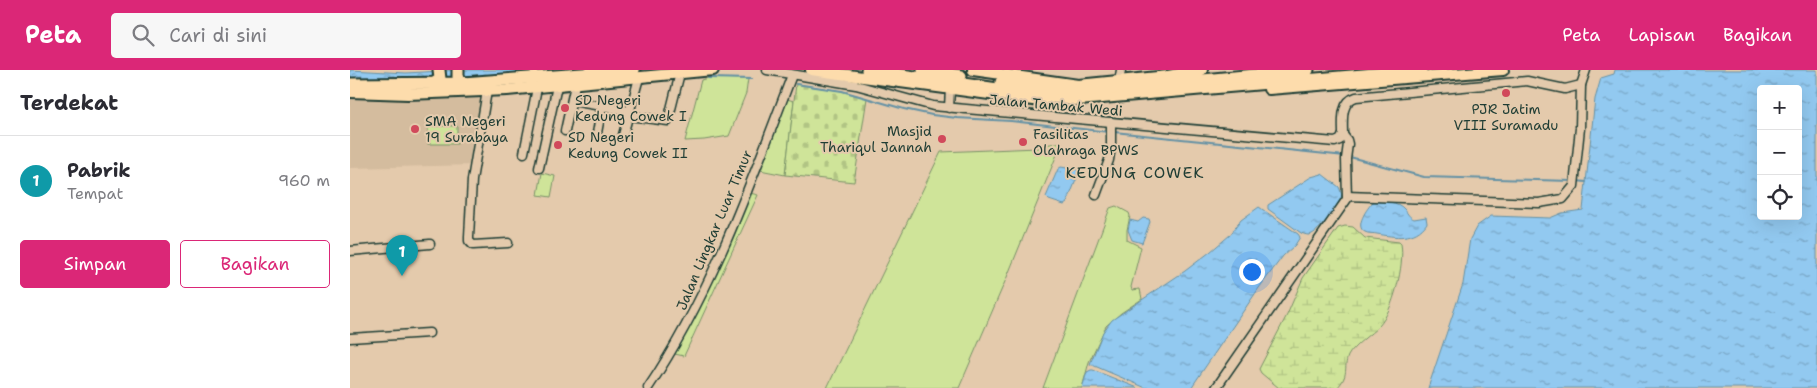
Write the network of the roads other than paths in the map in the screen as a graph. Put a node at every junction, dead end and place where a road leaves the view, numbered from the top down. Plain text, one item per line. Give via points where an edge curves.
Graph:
1 (713, 70) edge
2 (767, 70) edge
3 (812, 70) edge
4 (923, 70) edge
5 (973, 70) edge
6 (1121, 70) edge
7 (1202, 70) edge
8 (1308, 70) edge
9 (1420, 70) edge
10 (1503, 70) edge
11 (1586, 70) edge
12 (699, 71) edge
13 (680, 73) junction
14 (636, 74) edge
15 (792, 75) junction
16 (438, 76) edge
17 (459, 77) edge
18 (860, 77) edge
19 (576, 80) junction
20 (1119, 82) junction
21 (350, 84) edge
22 (1581, 85) junction
23 (557, 86) junction
24 (536, 88) junction
25 (950, 88) junction
26 (487, 91) junction
27 (350, 92) edge
28 (572, 101) junction
29 (602, 106) junction
30 (949, 108) junction
31 (629, 113) junction
32 (1111, 129) junction
33 (565, 131) dead end
34 (597, 134) dead end
35 (623, 135) dead end
36 (1343, 136) junction
37 (524, 153) dead end
38 (539, 168) dead end
39 (1096, 194) dead end
40 (1347, 196) junction
41 (508, 243) dead end
42 (430, 244) dead end
43 (350, 251) edge
44 (429, 333) dead end
45 (350, 338) edge
46 (648, 388) edge
47 (1216, 388) edge

1 - 12 main road
2 - 15 street, Jalan Tambak Wedi
3 - 18 main road
4 - 8 highway via 1078,92
5 - 20 main road via 1069,85
6 - 20 street
7 - 20 main road
9 - 18 highway via 1073,100
10 - 25 main road via 1082,105
11 - 22 street
12 - 13 main road
13 - 14 main road
13 - 31 street via 668,121
14 - 19 highway
14 - 31 street
15 - 18 street, Jalan Tambak Wedi
15 - 46 street, Jalan Lingkar Luar Timur via 712,273 685,328
16 - 17 highway
16 - 21 highway
17 - 19 highway
18 - 25 main road
18 - 30 street, Jalan Tambak Wedi via 932,106
19 - 23 main road
19 - 28 street
22 - 36 street via 1565,90 1527,81 1356,97 1346,104
22 - 40 street via 1574,186 1564,199 1539,203
23 - 24 main road
23 - 38 street
24 - 26 main road
24 - 37 street
25 - 30 street
26 - 27 main road
26 - 41 street via 472,180 469,237 473,245
28 - 29 street
28 - 33 street
29 - 31 street
29 - 34 street
30 - 32 street, Jalan Tambak Wedi
31 - 35 street
32 - 36 street, Jalan Tambak Wedi via 1335,142
32 - 39 street via 1109,160
36 - 40 street via 1347,140
40 - 47 street via 1342,208
42 - 43 street
44 - 45 street

